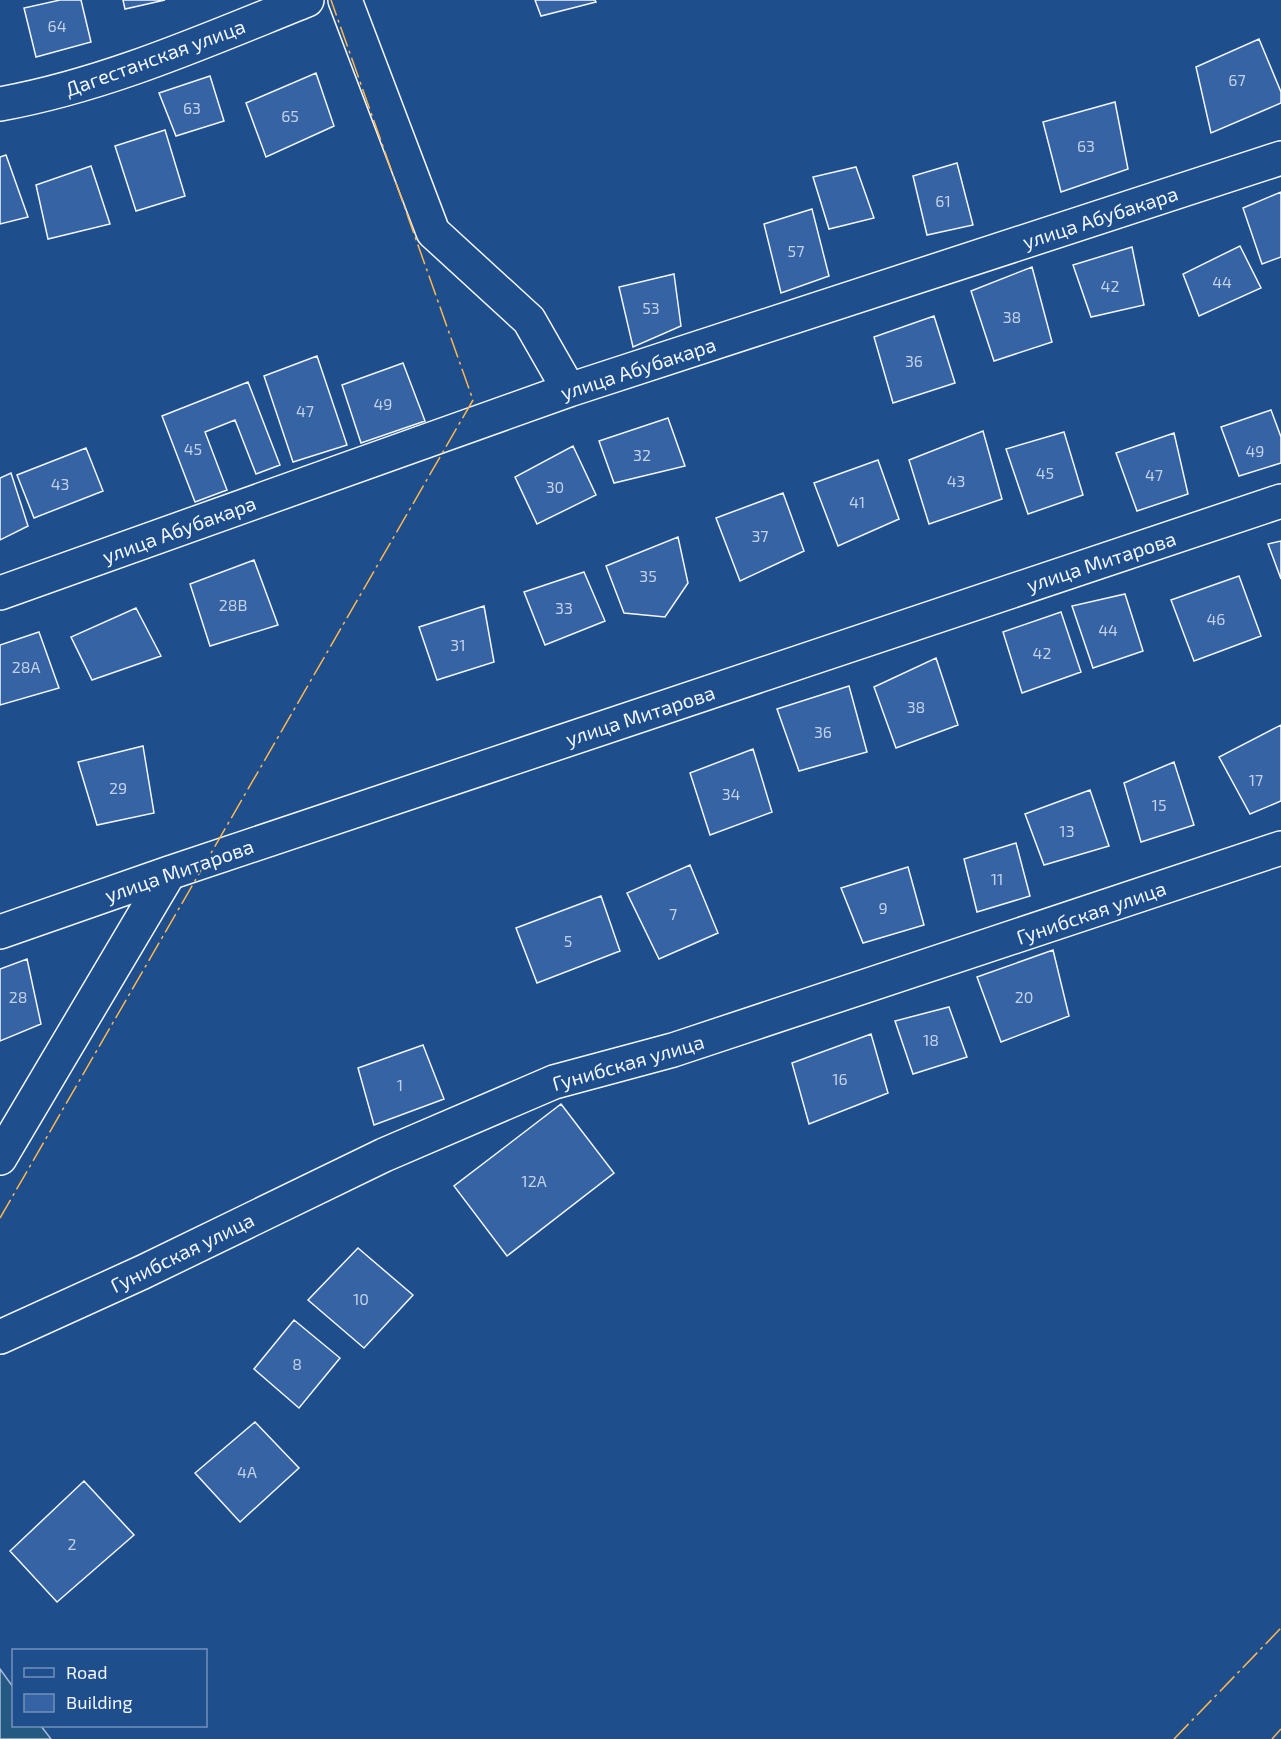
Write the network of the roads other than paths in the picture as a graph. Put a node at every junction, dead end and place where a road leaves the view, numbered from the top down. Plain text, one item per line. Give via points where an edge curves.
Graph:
1 (260, 0) edge
2 (307, 0) edge
3 (345, 0) edge
4 (198, 44) junction
5 (0, 104) edge
6 (1281, 159) edge
7 (568, 390) junction
8 (1281, 501) edge
9 (0, 593) edge
10 (1281, 848) edge
11 (169, 873) junction
12 (0, 932) edge
13 (0, 1158) edge
14 (0, 1337) edge

1 - 4 street
2 - 4 street, Дагестанская улица
3 - 7 street via 433,232 529,320
4 - 5 street, Дагестанская улица via 45,96
6 - 7 street, улица Абубакара
7 - 9 street, улица Абубакара
8 - 11 street, улица Митарова
10 - 14 street, Гунибская улица via 673,1050 554,1082 384,1155
11 - 12 street, улица Митарова
11 - 13 street

